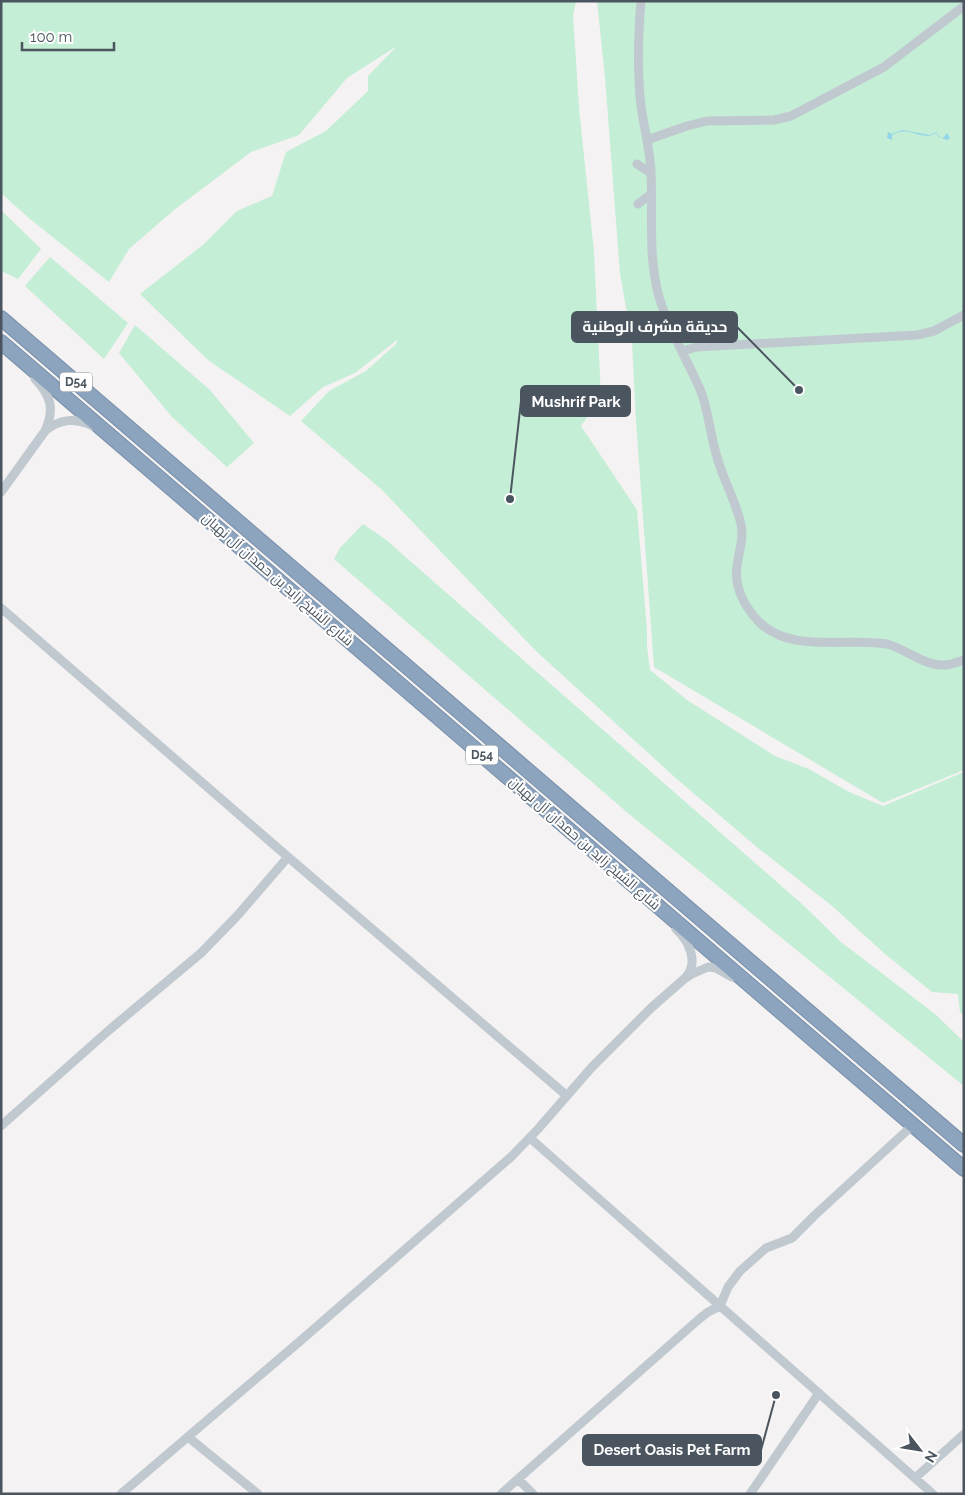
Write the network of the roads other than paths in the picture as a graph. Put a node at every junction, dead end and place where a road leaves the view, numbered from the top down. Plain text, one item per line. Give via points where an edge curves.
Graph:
1 (641, 1) edge
2 (964, 6) edge
3 (646, 140) junction
4 (637, 164) dead end
5 (651, 173) junction
6 (651, 194) junction
7 (638, 204) dead end
8 (964, 315) edge
9 (1, 318) edge
10 (3, 343) edge
11 (682, 351) junction
12 (104, 430) junction
13 (45, 431) junction
14 (1, 492) edge
15 (1, 608) edge
16 (964, 660) edge
17 (288, 857) junction
18 (649, 898) junction
19 (684, 979) junction
20 (756, 990) junction
21 (566, 1095) junction
22 (913, 1125) junction
23 (1, 1126) edge
24 (530, 1138) junction
25 (964, 1145) edge
26 (964, 1169) edge
27 (720, 1306) junction
28 (819, 1393) junction
29 (964, 1434) edge
30 (188, 1437) junction
31 (915, 1478) junction
32 (518, 1479) junction
33 (121, 1494) edge
34 (258, 1494) edge
35 (501, 1494) edge
36 (533, 1494) edge
37 (750, 1494) edge
38 (933, 1494) edge

1 - 3 street via 638,78
2 - 3 street via 884,67 791,116 774,120 707,121
3 - 5 street
4 - 5 street
5 - 6 street
6 - 7 street
6 - 11 street via 655,278 662,307
8 - 11 street via 938,329 917,335 700,347
9 - 25 highway, شارع الشيخ زايد بن حمدان آل نهيان / D54
10 - 12 highway, شارع الشيخ زايد بن حمدان آل نهيان / D54
10 - 13 street via 49,397 50,414
11 - 16 street via 702,395 718,462 741,521 738,585 744,602 758,620 774,632 798,640 887,644 939,665
12 - 13 street via 71,419 52,425
12 - 18 highway, شارع الشيخ زايد بن حمدان آل نهيان / D54
13 - 14 street
15 - 17 street
17 - 21 street
17 - 23 street via 201,953
18 - 19 street via 689,946 692,967
18 - 20 highway, شارع الشيخ زايد بن حمدان آل نهيان / D54
19 - 20 street via 708,967 716,968
19 - 21 street via 620,1038
20 - 22 highway, شارع الشيخ زايد بن حمدان آل نهيان / D54
21 - 24 street
22 - 26 highway, شارع الشيخ زايد بن حمدان آل نهيان / D54
22 - 27 street via 792,1238 766,1248 740,1271
24 - 27 street
24 - 30 street
27 - 28 street
27 - 32 street via 698,1320
28 - 31 street
28 - 37 street
29 - 31 street
30 - 33 street
30 - 34 street
31 - 38 street
32 - 35 street
32 - 36 street

